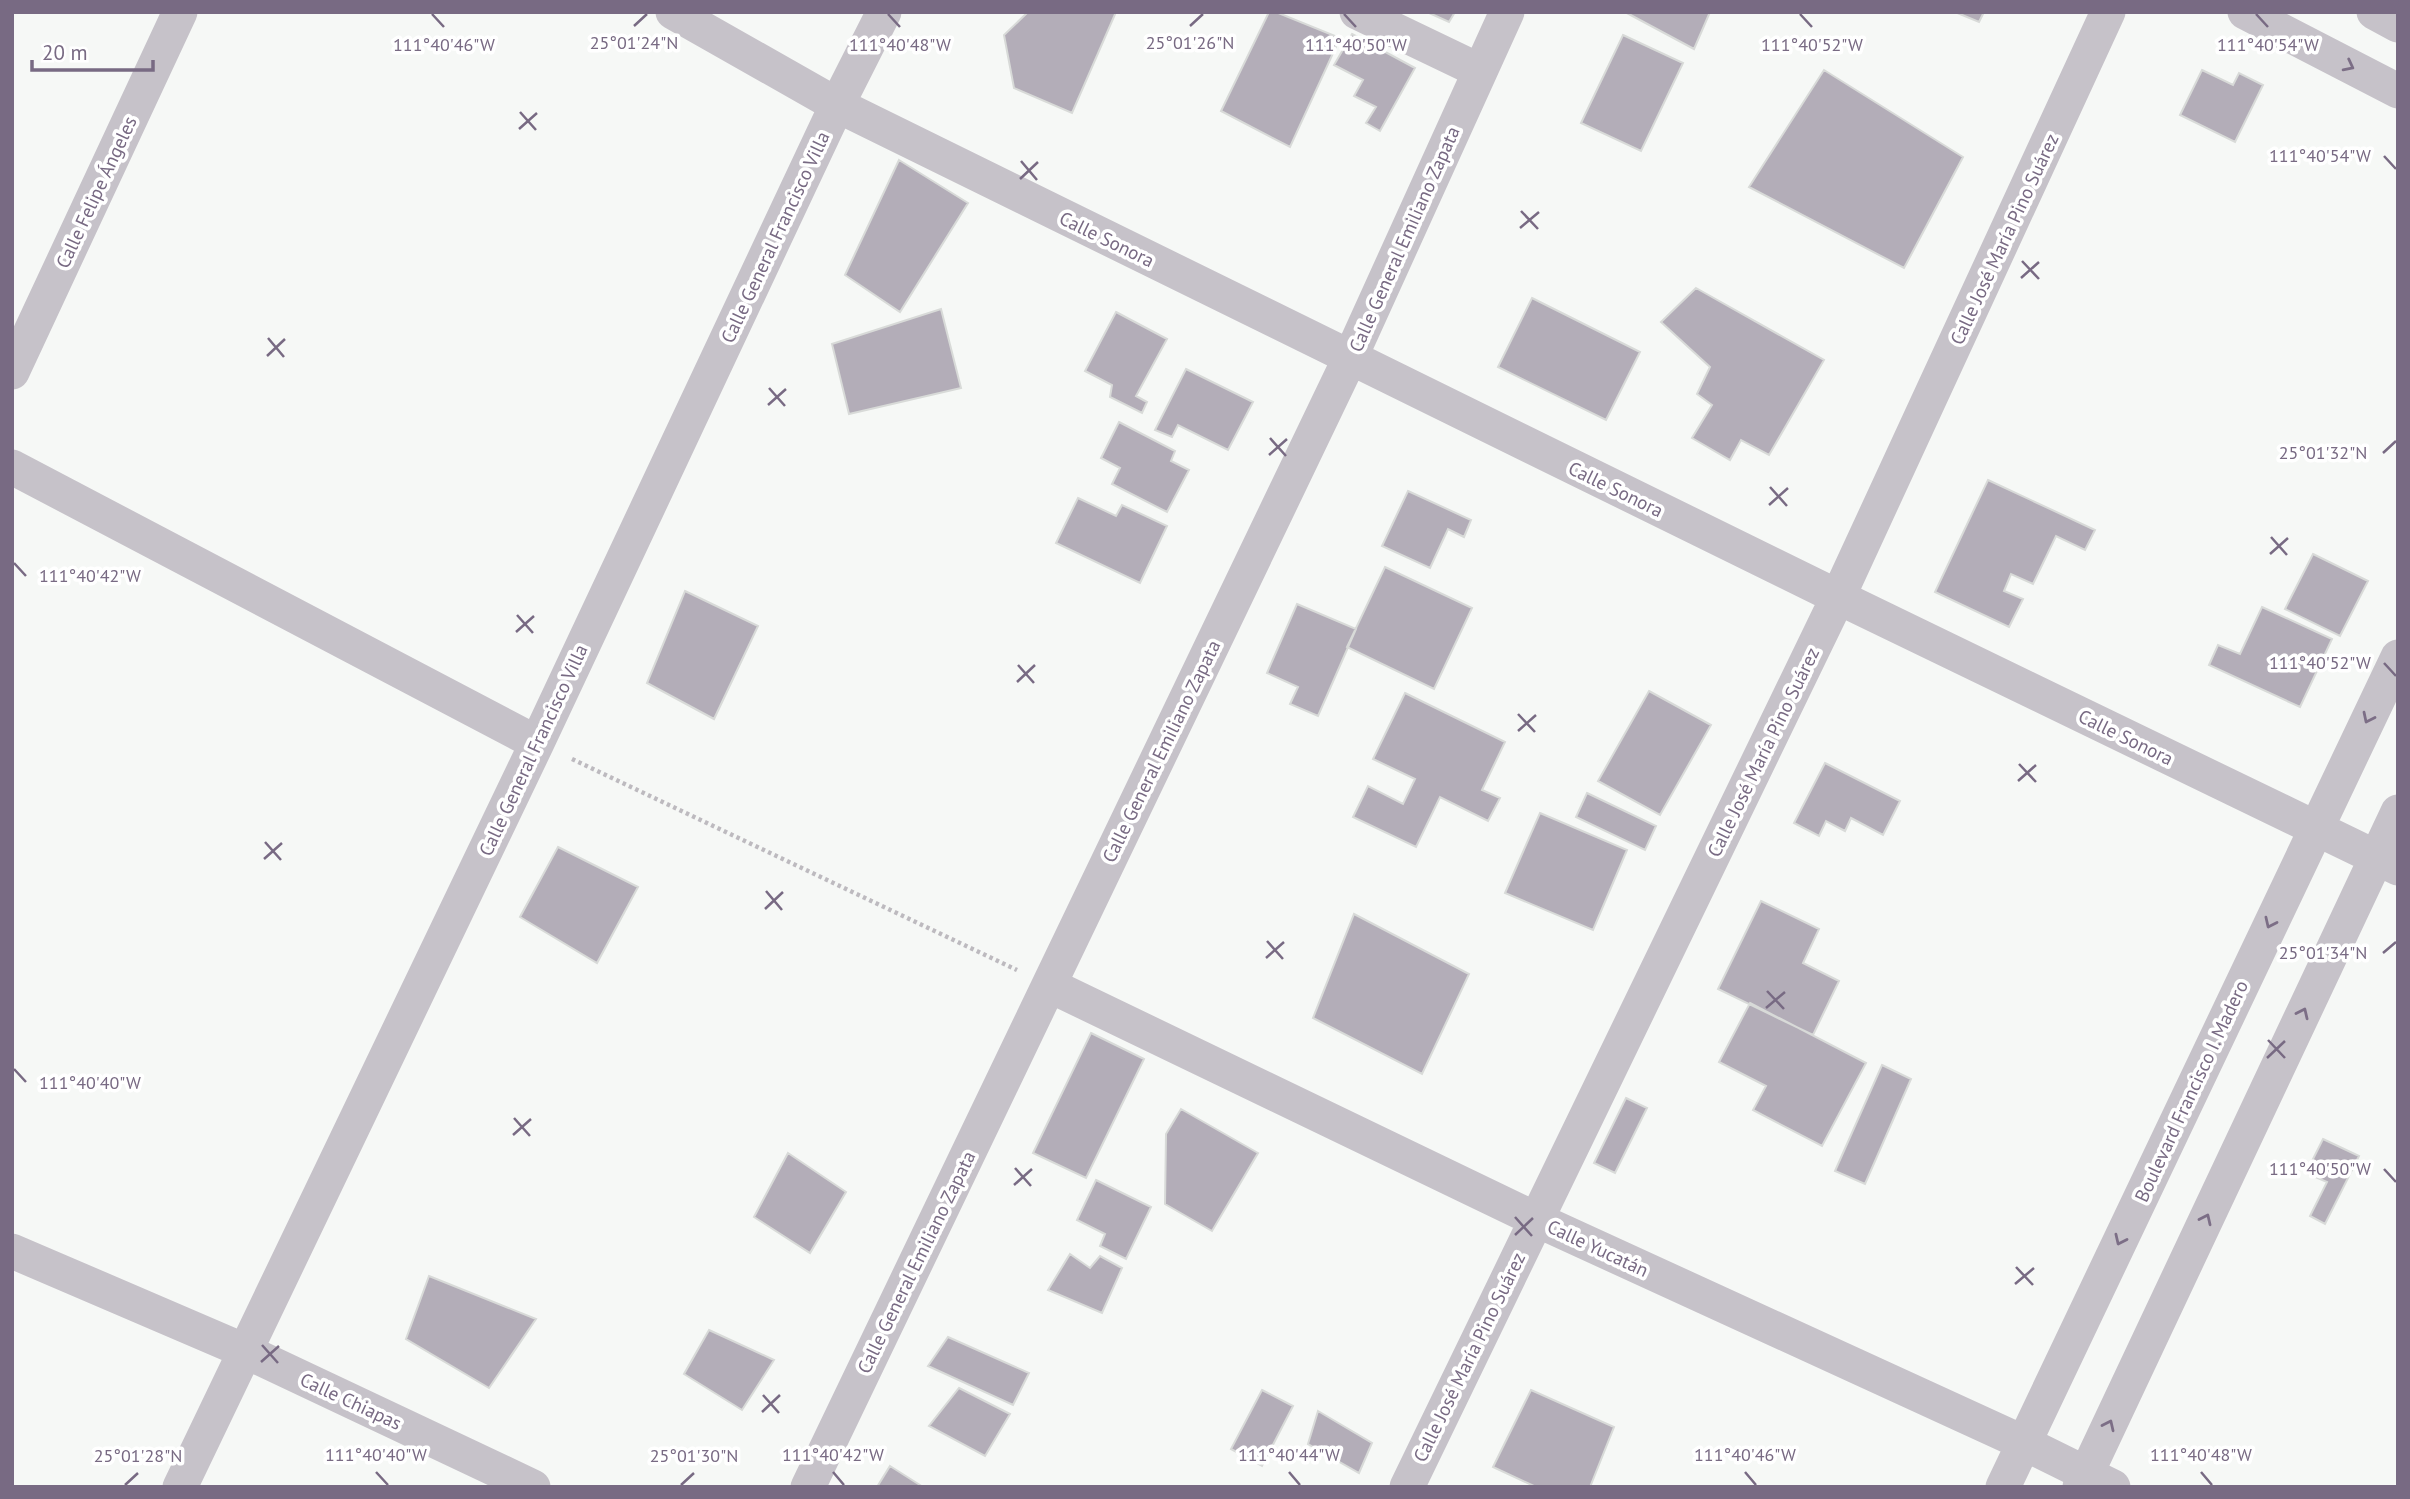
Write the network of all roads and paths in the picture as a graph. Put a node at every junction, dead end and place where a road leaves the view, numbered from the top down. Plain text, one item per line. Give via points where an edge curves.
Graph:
1 (180, 12) edge
2 (673, 12) edge
3 (884, 12) edge
4 (1357, 12) edge
5 (1507, 12) edge
6 (2108, 12) edge
7 (2245, 12) edge
8 (2374, 12) edge
9 (2398, 25) edge
10 (1480, 71) junction
11 (2398, 91) edge
12 (837, 105) junction
13 (1350, 358) junction
14 (12, 372) edge
15 (12, 467) edge
16 (1838, 597) junction
17 (2398, 656) edge
18 (537, 743) junction
19 (2398, 812) edge
20 (2316, 828) junction
21 (2387, 863) edge
22 (1049, 985) junction
23 (1535, 1219) junction
24 (12, 1251) edge
25 (245, 1351) junction
26 (2024, 1443) junction
27 (2093, 1482) edge
28 (531, 1486) edge
29 (180, 1487) edge
30 (808, 1487) edge
31 (1407, 1487) edge
32 (2003, 1487) edge

1 - 14 street, Calle Felipe Ángeles
2 - 12 street, Calle Sonora
3 - 12 street, Calle General Francisco Villa
4 - 10 street
5 - 10 street, Calle General Emiliano Zapata
6 - 16 street, Calle José María Pino Suárez
7 -> 11 street
8 - 9 street
10 - 13 street, Calle General Emiliano Zapata
12 - 13 street, Calle Sonora
12 - 18 street, Calle General Francisco Villa
13 - 16 street, Calle Sonora
13 - 22 street, Calle General Emiliano Zapata
15 - 18 street
16 - 20 street, Calle Sonora
16 - 23 street, Calle José María Pino Suárez
17 -> 20 street, Boulevard Francisco I. Madero
18 - 22 path
18 - 25 street, Calle General Francisco Villa
19 - 21 street
20 - 21 street, Calle Sonora
20 -> 26 street, Boulevard Francisco I. Madero
27 -> 21 street
22 - 23 street, Calle Yucatán
22 - 30 street, Calle General Emiliano Zapata
23 - 26 street, Calle Yucatán
23 - 31 street, Calle José María Pino Suárez
24 - 25 street, Calle Chiapas
25 - 28 street, Calle Chiapas
25 - 29 street, Calle General Francisco Villa
26 - 27 street, Calle Yucatán
26 - 32 street, Boulevard Francisco I. Madero

